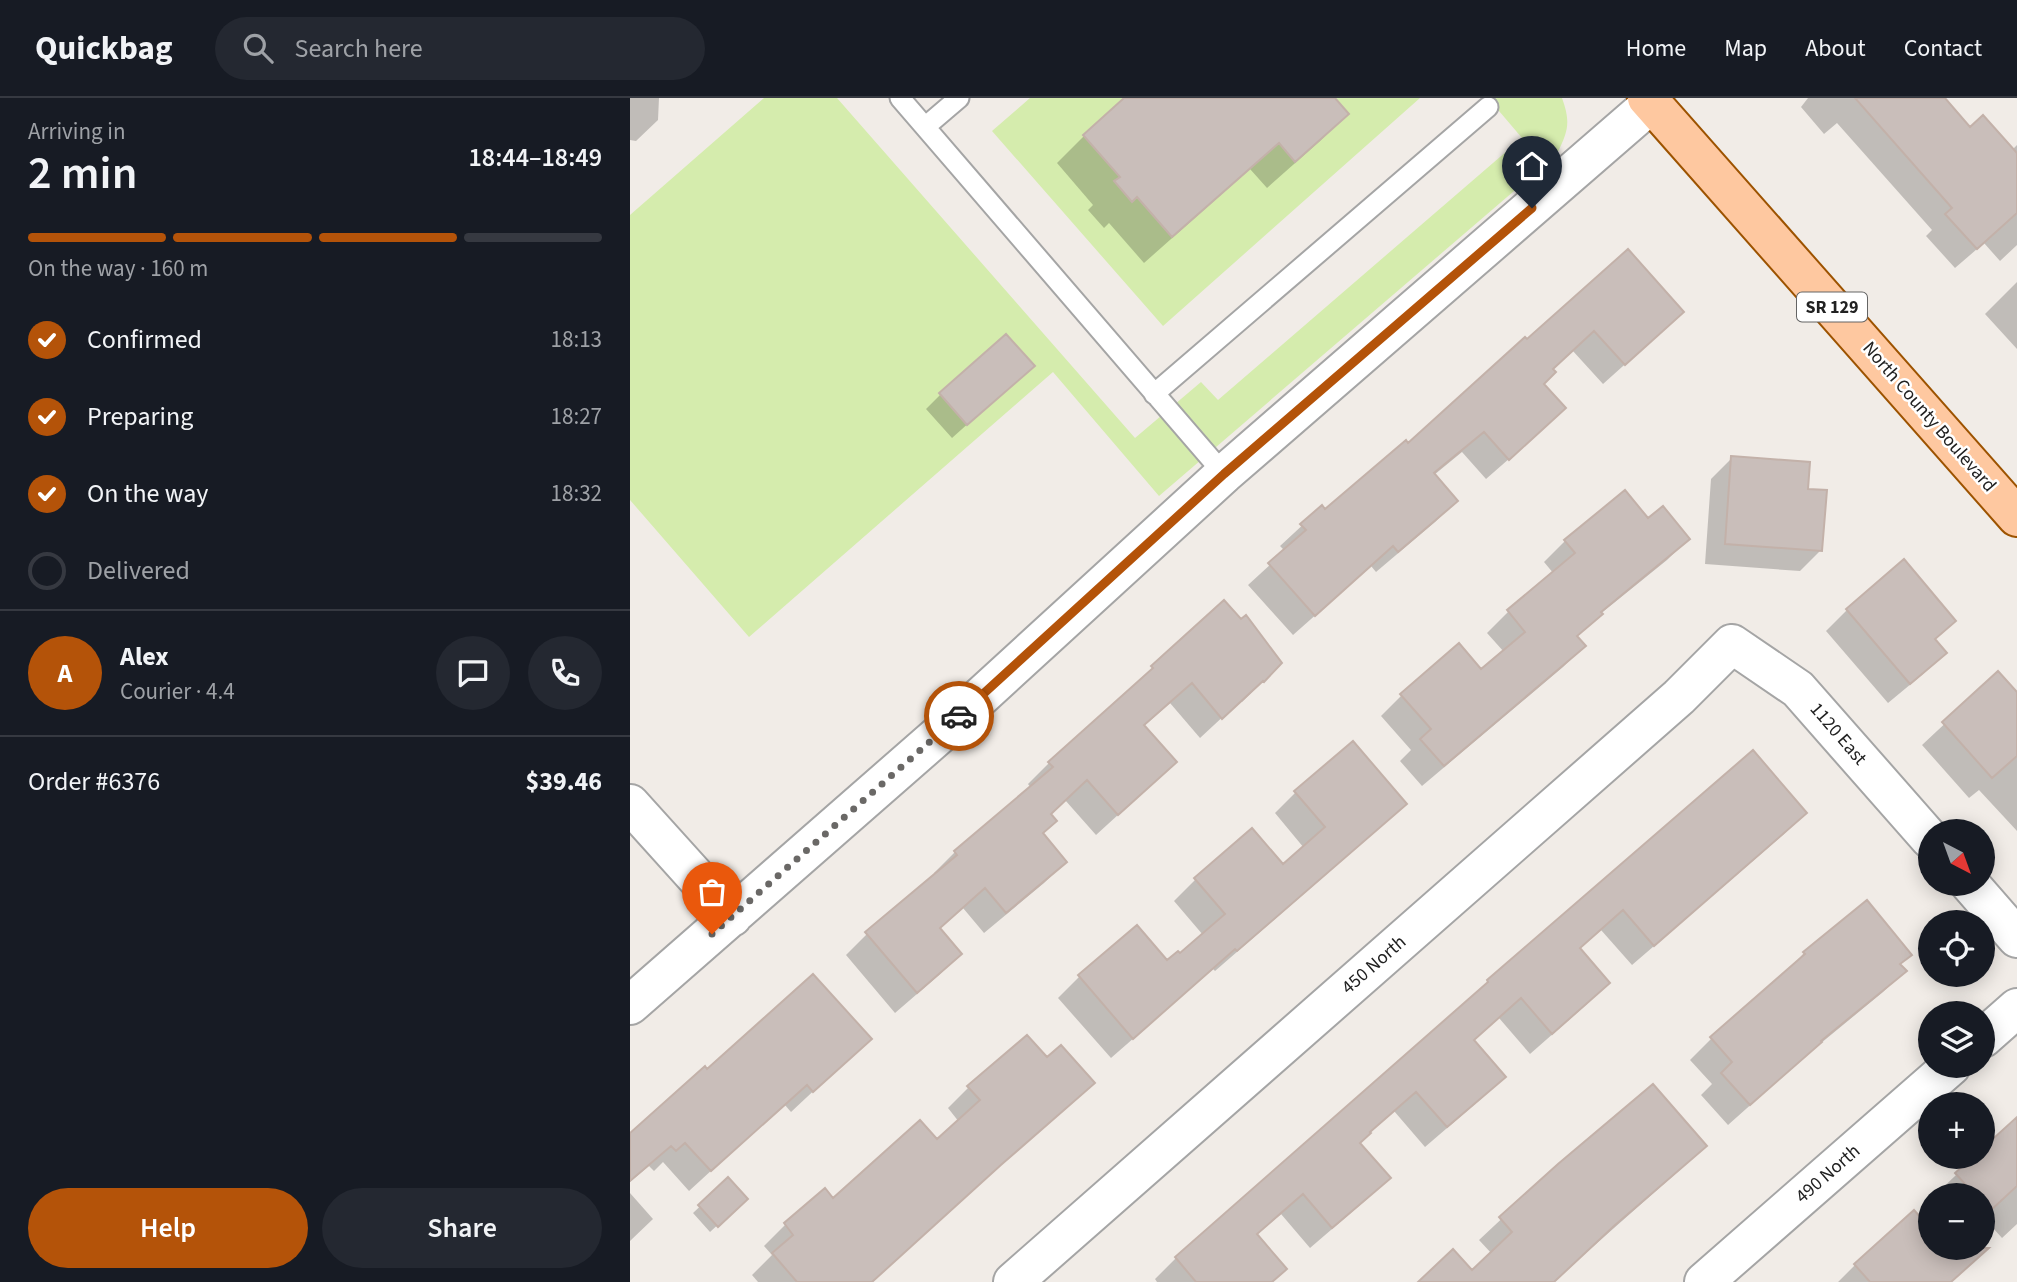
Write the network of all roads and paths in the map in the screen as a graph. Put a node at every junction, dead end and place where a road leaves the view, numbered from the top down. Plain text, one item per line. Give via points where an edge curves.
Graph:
1 (900, 98) edge
2 (959, 98) edge
3 (1649, 101) edge
4 (1488, 107) dead end
5 (925, 127) junction
6 (1154, 394) junction
7 (1224, 474) junction
8 (2017, 517) edge
9 (1732, 644) joint
10 (630, 804) edge
11 (1918, 825) edge
12 (1980, 896) edge
13 (732, 917) junction
14 (2017, 938) edge
15 (630, 1005) edge
16 (2017, 1008) edge
17 (1995, 1027) edge
18 (1937, 1078) edge
19 (1013, 1282) edge
20 (1704, 1282) edge

1 - 5 lane
2 - 5 lane
3 - 7 street
3 - 8 main road, North County Boulevard / SR 129
4 - 6 lane
5 - 6 lane
6 - 7 lane
7 - 13 street
9 - 11 street, 1120 East via 1798,689
9 - 19 street, 450 North via 1679,697
10 - 13 street
12 - 14 street
13 - 15 street
16 - 17 street
18 - 20 street, 490 North

